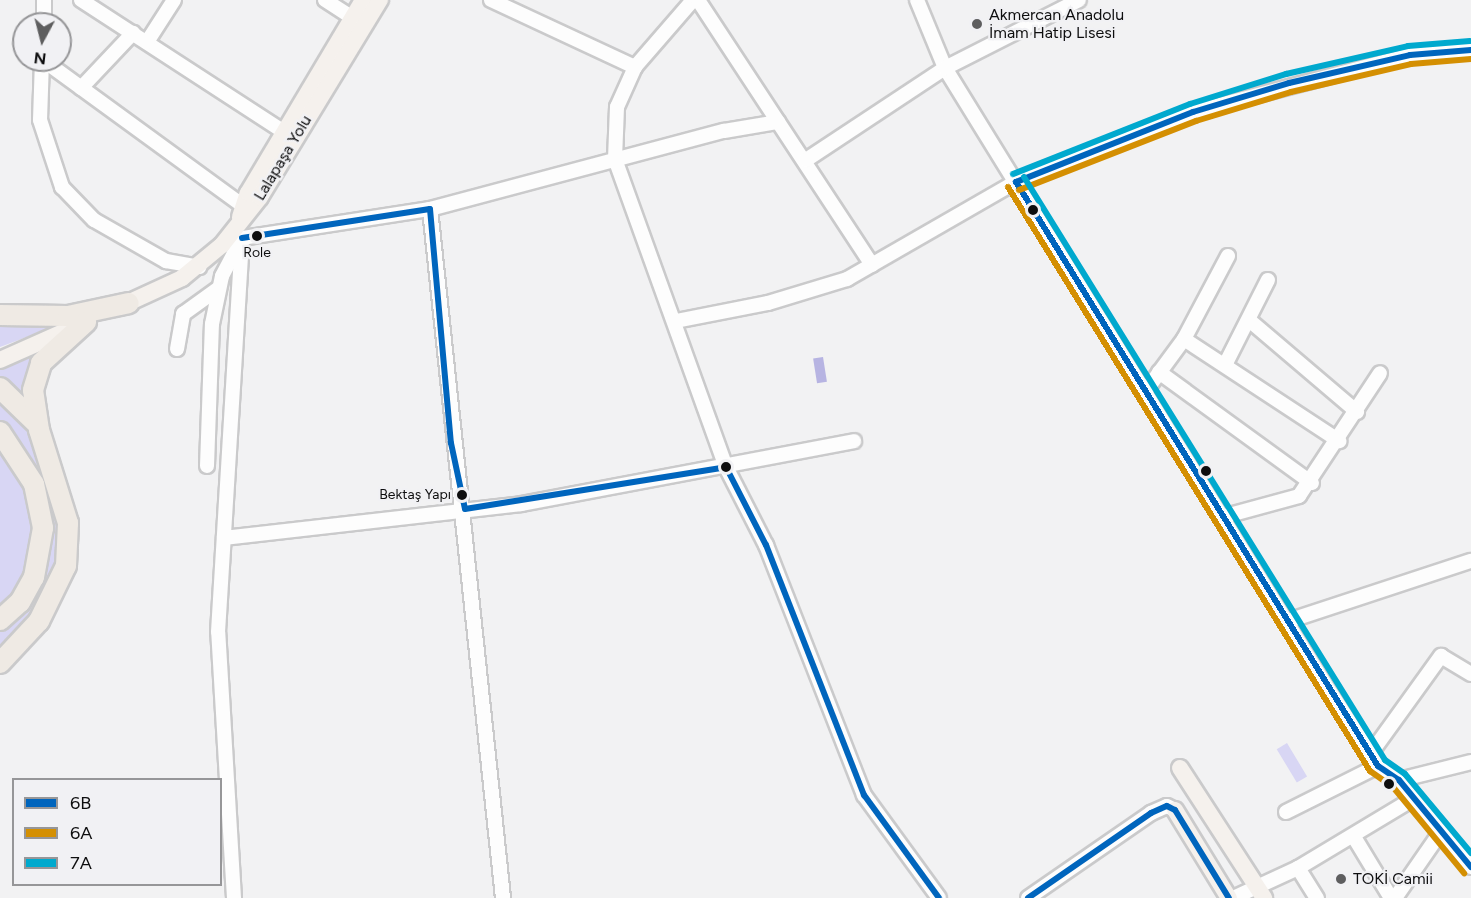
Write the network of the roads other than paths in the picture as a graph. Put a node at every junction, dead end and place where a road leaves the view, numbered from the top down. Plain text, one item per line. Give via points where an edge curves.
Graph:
1 (81, 0) edge
2 (174, 0) edge
3 (325, 0) edge
4 (363, 0) edge
5 (380, 0) edge
6 (491, 0) edge
7 (693, 0) edge
8 (698, 0) edge
9 (917, 0) edge
10 (1079, 0) edge
11 (353, 18) junction
12 (133, 33) junction
13 (147, 42) junction
14 (1471, 50) edge
15 (635, 67) junction
16 (945, 68) junction
17 (42, 72) edge
18 (59, 72) edge
19 (81, 88) junction
20 (778, 122) junction
21 (284, 132) junction
22 (615, 159) junction
23 (806, 160) junction
24 (1016, 182) junction
25 (430, 209) junction
26 (240, 222) junction
27 (1228, 256) dead end
28 (872, 265) junction
29 (199, 267) junction
30 (1268, 280) dead end
31 (219, 288) junction
32 (129, 303) junction
33 (0, 315) edge
34 (1249, 320) junction
35 (675, 321) junction
36 (86, 322) junction
37 (1184, 339) junction
38 (177, 349) dead end
39 (0, 360) edge
40 (1226, 363) junction
41 (1159, 372) junction
42 (1380, 373) dead end
43 (0, 388) edge
44 (1145, 392) junction
45 (1357, 412) junction
46 (39, 430) junction
47 (0, 432) edge
48 (854, 441) dead end
49 (1339, 441) junction
50 (207, 466) dead end
51 (726, 467) junction
52 (1312, 483) junction
53 (465, 509) junction
54 (1222, 517) junction
55 (224, 538) junction
56 (1471, 561) edge
57 (0, 620) edge
58 (1288, 621) junction
59 (0, 663) edge
60 (1471, 674) edge
61 (1371, 753) junction
62 (1471, 762) edge
63 (1378, 765) junction
64 (1180, 768) dead end
65 (1399, 780) junction
66 (1413, 799) junction
67 (1175, 810) joint
68 (1286, 812) dead end
69 (1440, 833) junction
70 (1354, 837) junction
71 (1471, 867) edge
72 (1298, 868) junction
73 (1261, 892) edge
74 (234, 898) edge
75 (502, 898) edge
76 (939, 898) edge
77 (1028, 898) edge
78 (1231, 898) edge
79 (1317, 898) edge
80 (1393, 898) edge

1 - 12 street
2 - 13 street
3 - 11 street
4 - 11 main road, Lalapaşa Yolu
5 - 26 main road, Lalapaşa Yolu via 260,197
6 - 15 street
7 - 15 street
8 - 20 street
9 - 16 street
10 - 16 street
11 - 21 main road, Lalapaşa Yolu
12 - 13 street
12 - 19 street
13 - 21 street
14 - 24 street via 1410,55 1289,83 1193,112
15 - 22 street via 617,107
16 - 23 street
16 - 24 street
17 - 29 street via 40,120 62,187 94,219 166,261
18 - 19 street
19 - 26 street
20 - 22 street
20 - 23 street
21 - 26 main road, Lalapaşa Yolu
22 - 25 street
22 - 35 street
23 - 28 street
24 - 28 street
24 - 44 street
25 - 26 street
25 - 53 street via 451,443
26 - 29 main road
26 - 31 street
26 - 55 street
27 - 37 street
28 - 35 street via 814,292
29 - 32 main road
30 - 34 street
31 - 38 street via 183,314
31 - 50 street via 208,360
32 - 33 highway via 68,316
32 - 36 main road
34 - 40 street
34 - 45 street
35 - 51 street
36 - 39 main road
36 - 46 highway via 37,370 33,398
37 - 40 street
37 - 41 street
40 - 49 street
41 - 44 street
41 - 52 street
42 - 45 street
43 - 46 highway via 22,404
44 - 54 street
45 - 49 street
46 - 59 highway via 66,514 66,566 39,621
47 - 57 highway via 34,484 43,528 34,577 20,602
48 - 51 street
49 - 52 street
51 - 53 street
51 - 76 street via 766,545 864,795
52 - 54 street via 1299,496
53 - 55 street
53 - 75 street via 482,731
54 - 58 street
55 - 74 street via 218,632
56 - 58 street
58 - 61 street
60 - 61 street via 1441,656
61 - 63 street
62 - 65 street
63 - 65 street
63 - 68 street
64 - 73 main road
65 - 66 street
66 - 69 street
66 - 70 street
67 - 77 street via 1167,806 1151,813
67 - 78 main road
69 - 71 street
69 - 80 street
70 - 72 street
70 - 80 street
72 - 73 street
72 - 79 street
73 - 78 street

